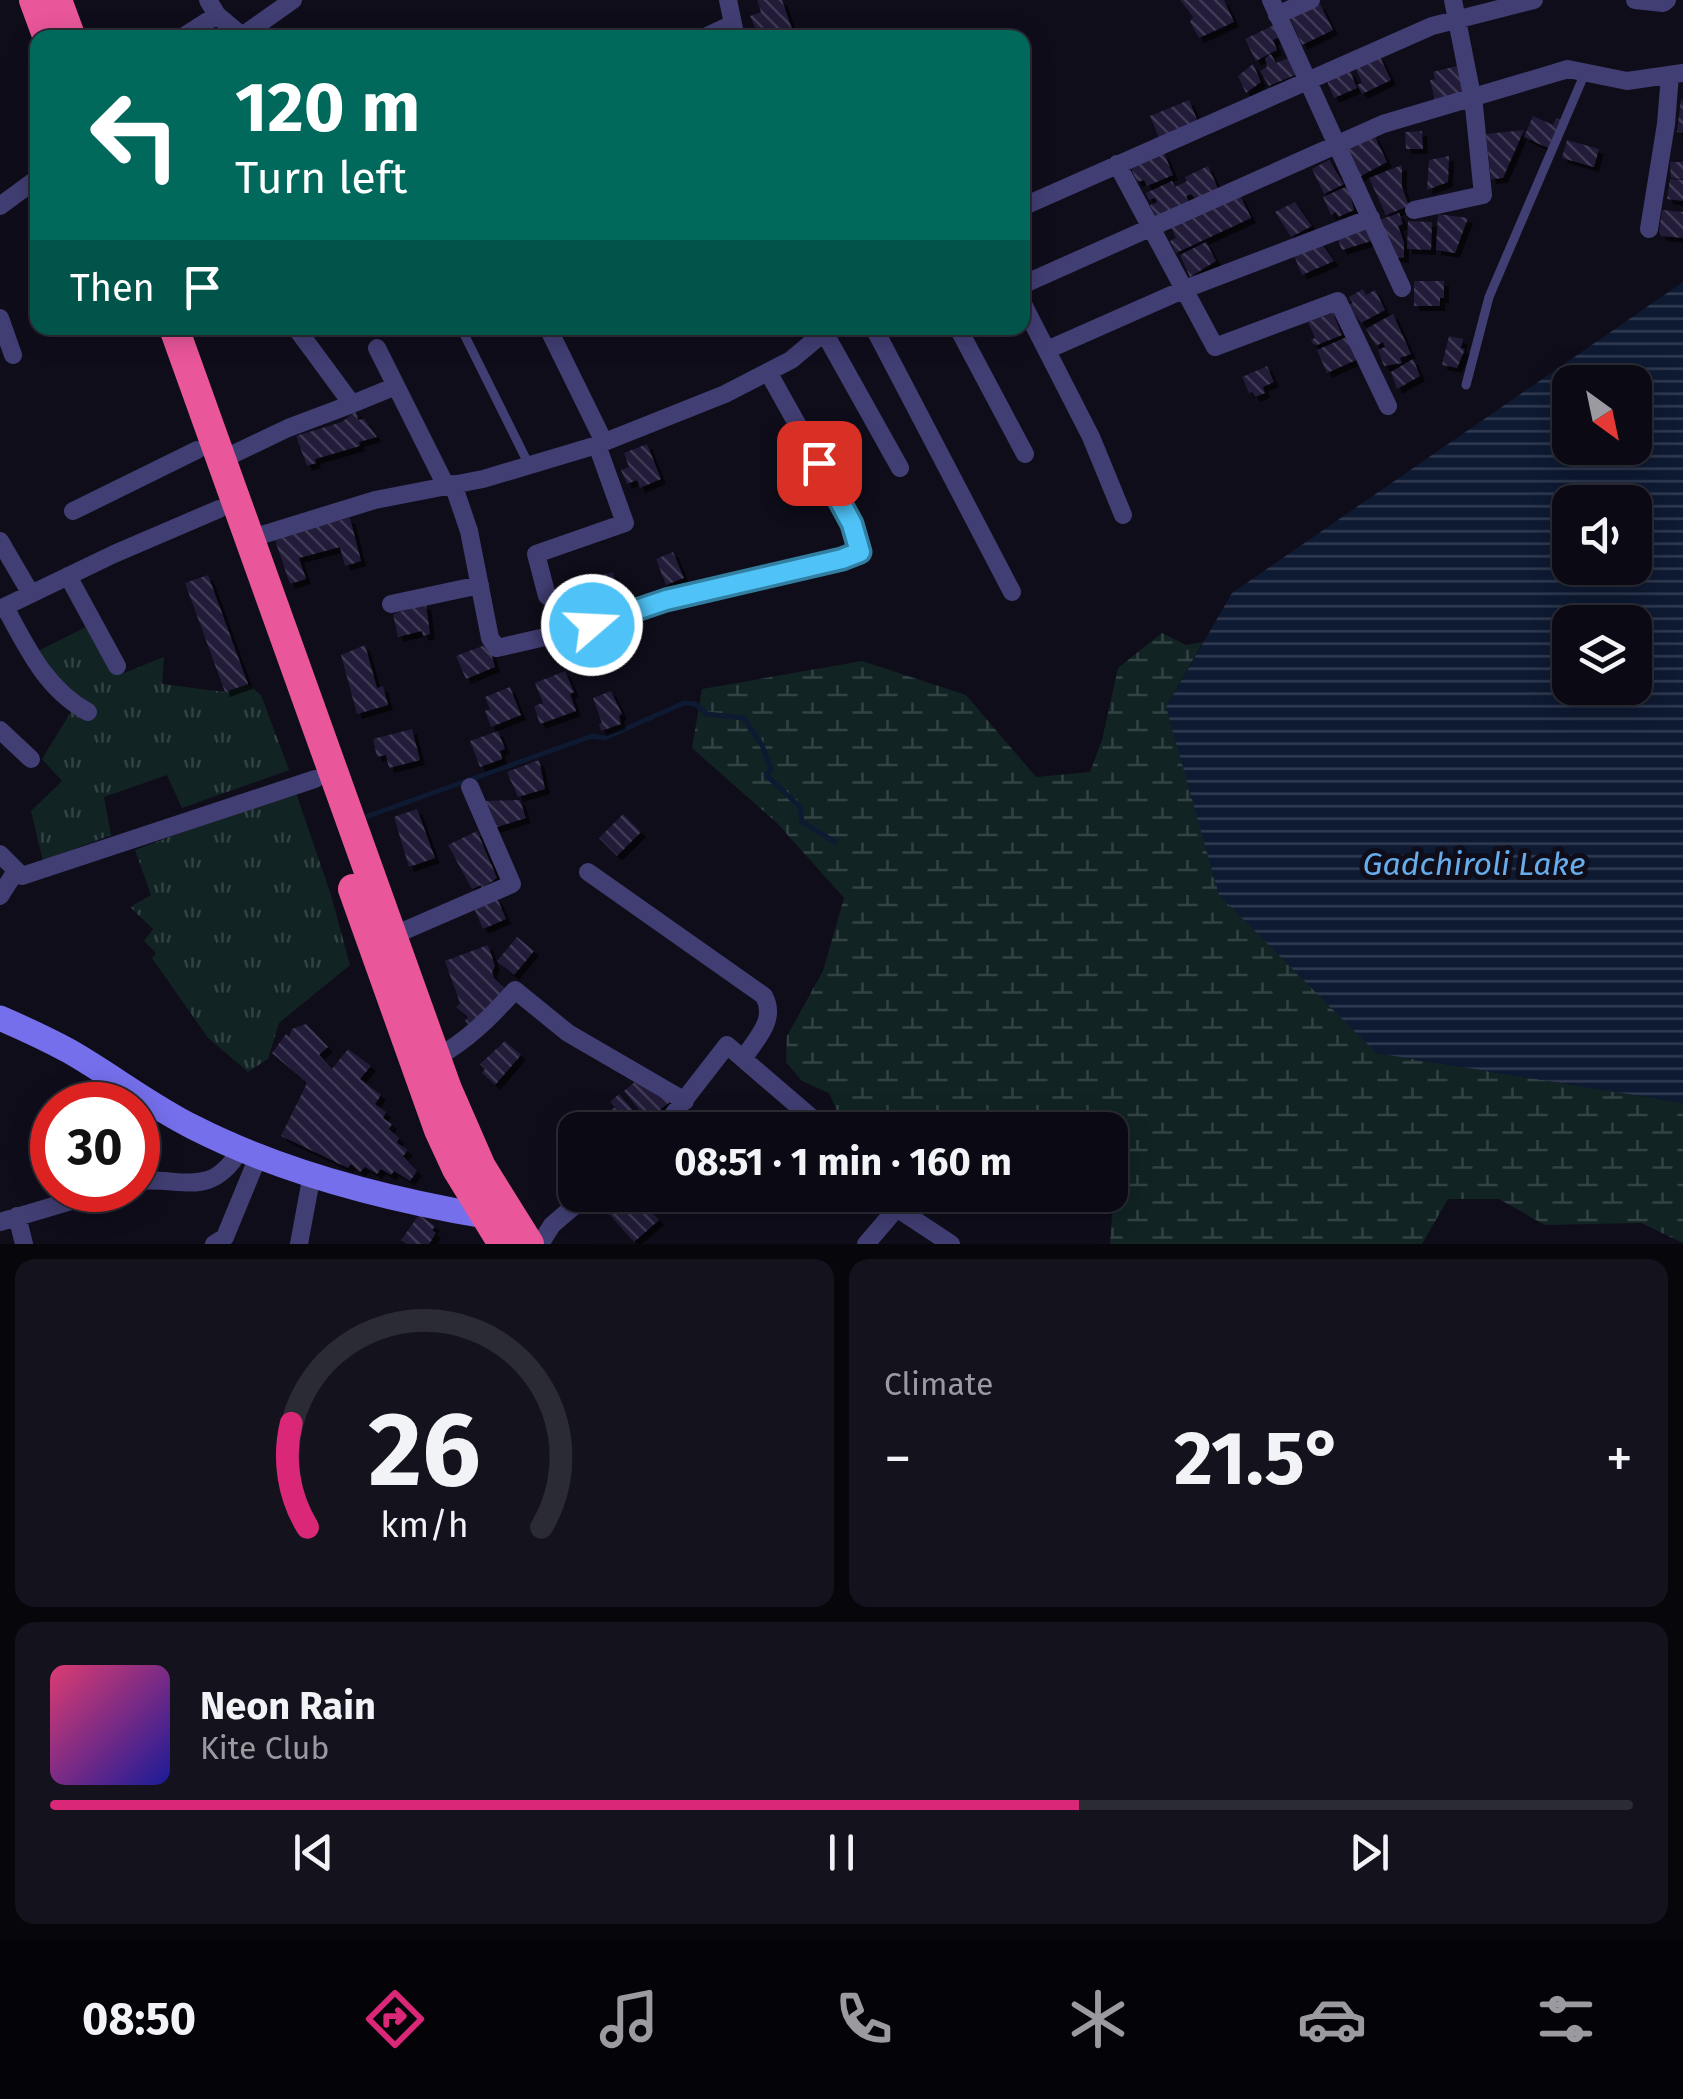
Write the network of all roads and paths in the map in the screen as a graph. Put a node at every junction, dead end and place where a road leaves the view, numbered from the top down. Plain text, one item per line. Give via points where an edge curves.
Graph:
1 (34, 0) edge
2 (57, 0) edge
3 (293, 0) edge
4 (728, 0) edge
5 (1311, 0) edge
6 (1453, 0) edge
7 (1534, 0) edge
8 (1635, 0) edge
9 (1667, 0) edge
10 (212, 7) edge
11 (1274, 7) edge
12 (1457, 20) junction
13 (45, 30) edge
14 (68, 30) edge
15 (189, 30) edge
16 (236, 30) edge
17 (250, 30) edge
18 (734, 30) edge
19 (1586, 71) junction
20 (1677, 74) edge
21 (1308, 79) junction
22 (1472, 98) junction
23 (1336, 144) junction
24 (1118, 164) junction
25 (30, 184) edge
26 (1030, 203) edge
27 (0, 206) edge
28 (1414, 210) dead end
29 (1371, 218) junction
30 (1153, 226) junction
31 (1649, 229) dead end
32 (1030, 281) edge
33 (1402, 288) dead end
34 (1185, 289) junction
35 (1030, 317) edge
36 (0, 318) edge
37 (157, 335) edge
38 (176, 335) edge
39 (307, 335) edge
40 (464, 335) edge
41 (551, 335) edge
42 (820, 335) edge
43 (829, 335) edge
44 (878, 335) edge
45 (962, 335) edge
46 (377, 348) dead end
47 (1047, 350) junction
48 (14, 355) dead end
49 (768, 372) junction
50 (396, 386) junction
51 (1466, 386) dead end
52 (352, 404) junction
53 (1388, 406) dead end
54 (600, 444) junction
55 (1024, 454) dead end
56 (209, 455) junction
57 (529, 465) junction
58 (900, 468) dead end
59 (449, 485) junction
60 (218, 509) junction
61 (73, 511) dead end
62 (1124, 515) dead end
63 (250, 539) junction
64 (0, 541) edge
65 (68, 576) junction
66 (480, 585) junction
67 (1012, 592) dead end
68 (31, 594) junction
69 (548, 596) dead end
70 (391, 604) dead end
71 (3, 608) edge
72 (117, 666) dead end
73 (88, 712) dead end
74 (0, 730) edge
75 (32, 759) dead end
76 (315, 779) junction
77 (470, 788) dead end
78 (0, 854) edge
79 (16, 871) junction
80 (588, 872) dead end
81 (0, 896) edge
82 (392, 936) junction
83 (0, 1018) edge
84 (436, 1058) junction
85 (743, 1060) junction
86 (680, 1108) junction
87 (677, 1112) edge
88 (682, 1112) edge
89 (805, 1112) edge
90 (249, 1154) junction
91 (312, 1174) junction
92 (160, 1182) edge
93 (32, 1212) edge
94 (567, 1212) edge
95 (891, 1212) edge
96 (912, 1212) edge
97 (484, 1216) junction
98 (8, 1219) edge
99 (24, 1244) edge
100 (214, 1244) edge
101 (299, 1244) edge
102 (503, 1244) edge
103 (529, 1244) edge
104 (540, 1244) edge
105 (866, 1244) edge
106 (951, 1244) edge

1 - 13 highway
2 - 14 highway
3 - 17 street
4 - 18 street
5 - 11 street
6 - 12 street
7 - 12 street
8 - 9 street
10 - 15 street
10 - 16 street
11 - 21 street
12 - 21 street
12 - 22 street
19 - 20 street via 1627,80
19 - 22 street via 1568,69
19 - 51 lane via 1490,298
20 - 31 street
21 - 23 street
21 - 24 street
22 - 23 street
22 - 28 street via 1483,195
23 - 29 street
23 - 30 street
24 - 26 street
24 - 30 street
25 - 27 street
29 - 33 street
29 - 34 street
30 - 32 street
30 - 34 street
34 - 47 street
34 - 53 street via 1215,347 1338,301
35 - 47 street
36 - 48 street
37 - 56 highway
38 - 56 highway
39 - 52 street
40 - 57 lane
41 - 54 street
42 - 49 street
43 - 58 street
44 - 67 street
45 - 55 street
46 - 50 street
47 - 62 street
49 - 54 street
49 - 66 street via 852,524 860,552 497,648
50 - 52 street
50 - 59 street
52 - 56 street
54 - 57 street
54 - 69 street via 624,522 536,554
56 - 60 highway
56 - 61 street
56 - 63 highway
57 - 59 street
59 - 63 street
59 - 66 street via 469,531
60 - 65 street
60 - 76 highway
63 - 82 highway
64 - 68 street
65 - 68 street
65 - 72 street
66 - 70 street
68 - 71 street
71 - 73 street via 52,685
74 - 75 street
76 - 79 street via 22,876
76 - 97 highway via 439,1130
77 - 82 street via 512,884
78 - 79 street
79 - 81 street
80 - 85 street via 764,996 769,1018
82 - 84 highway
83 - 90 street
84 - 86 street via 461,1044 515,990
84 - 103 highway via 481,1167
85 - 86 street via 727,1045
85 - 89 street
86 - 87 street
86 - 88 street
90 - 91 street
90 - 92 street via 200,1184
90 - 100 street via 225,1237
91 - 97 street
91 - 101 street
93 - 98 street
94 - 104 street
95 - 105 street
96 - 106 street
97 - 102 highway
98 - 99 street

